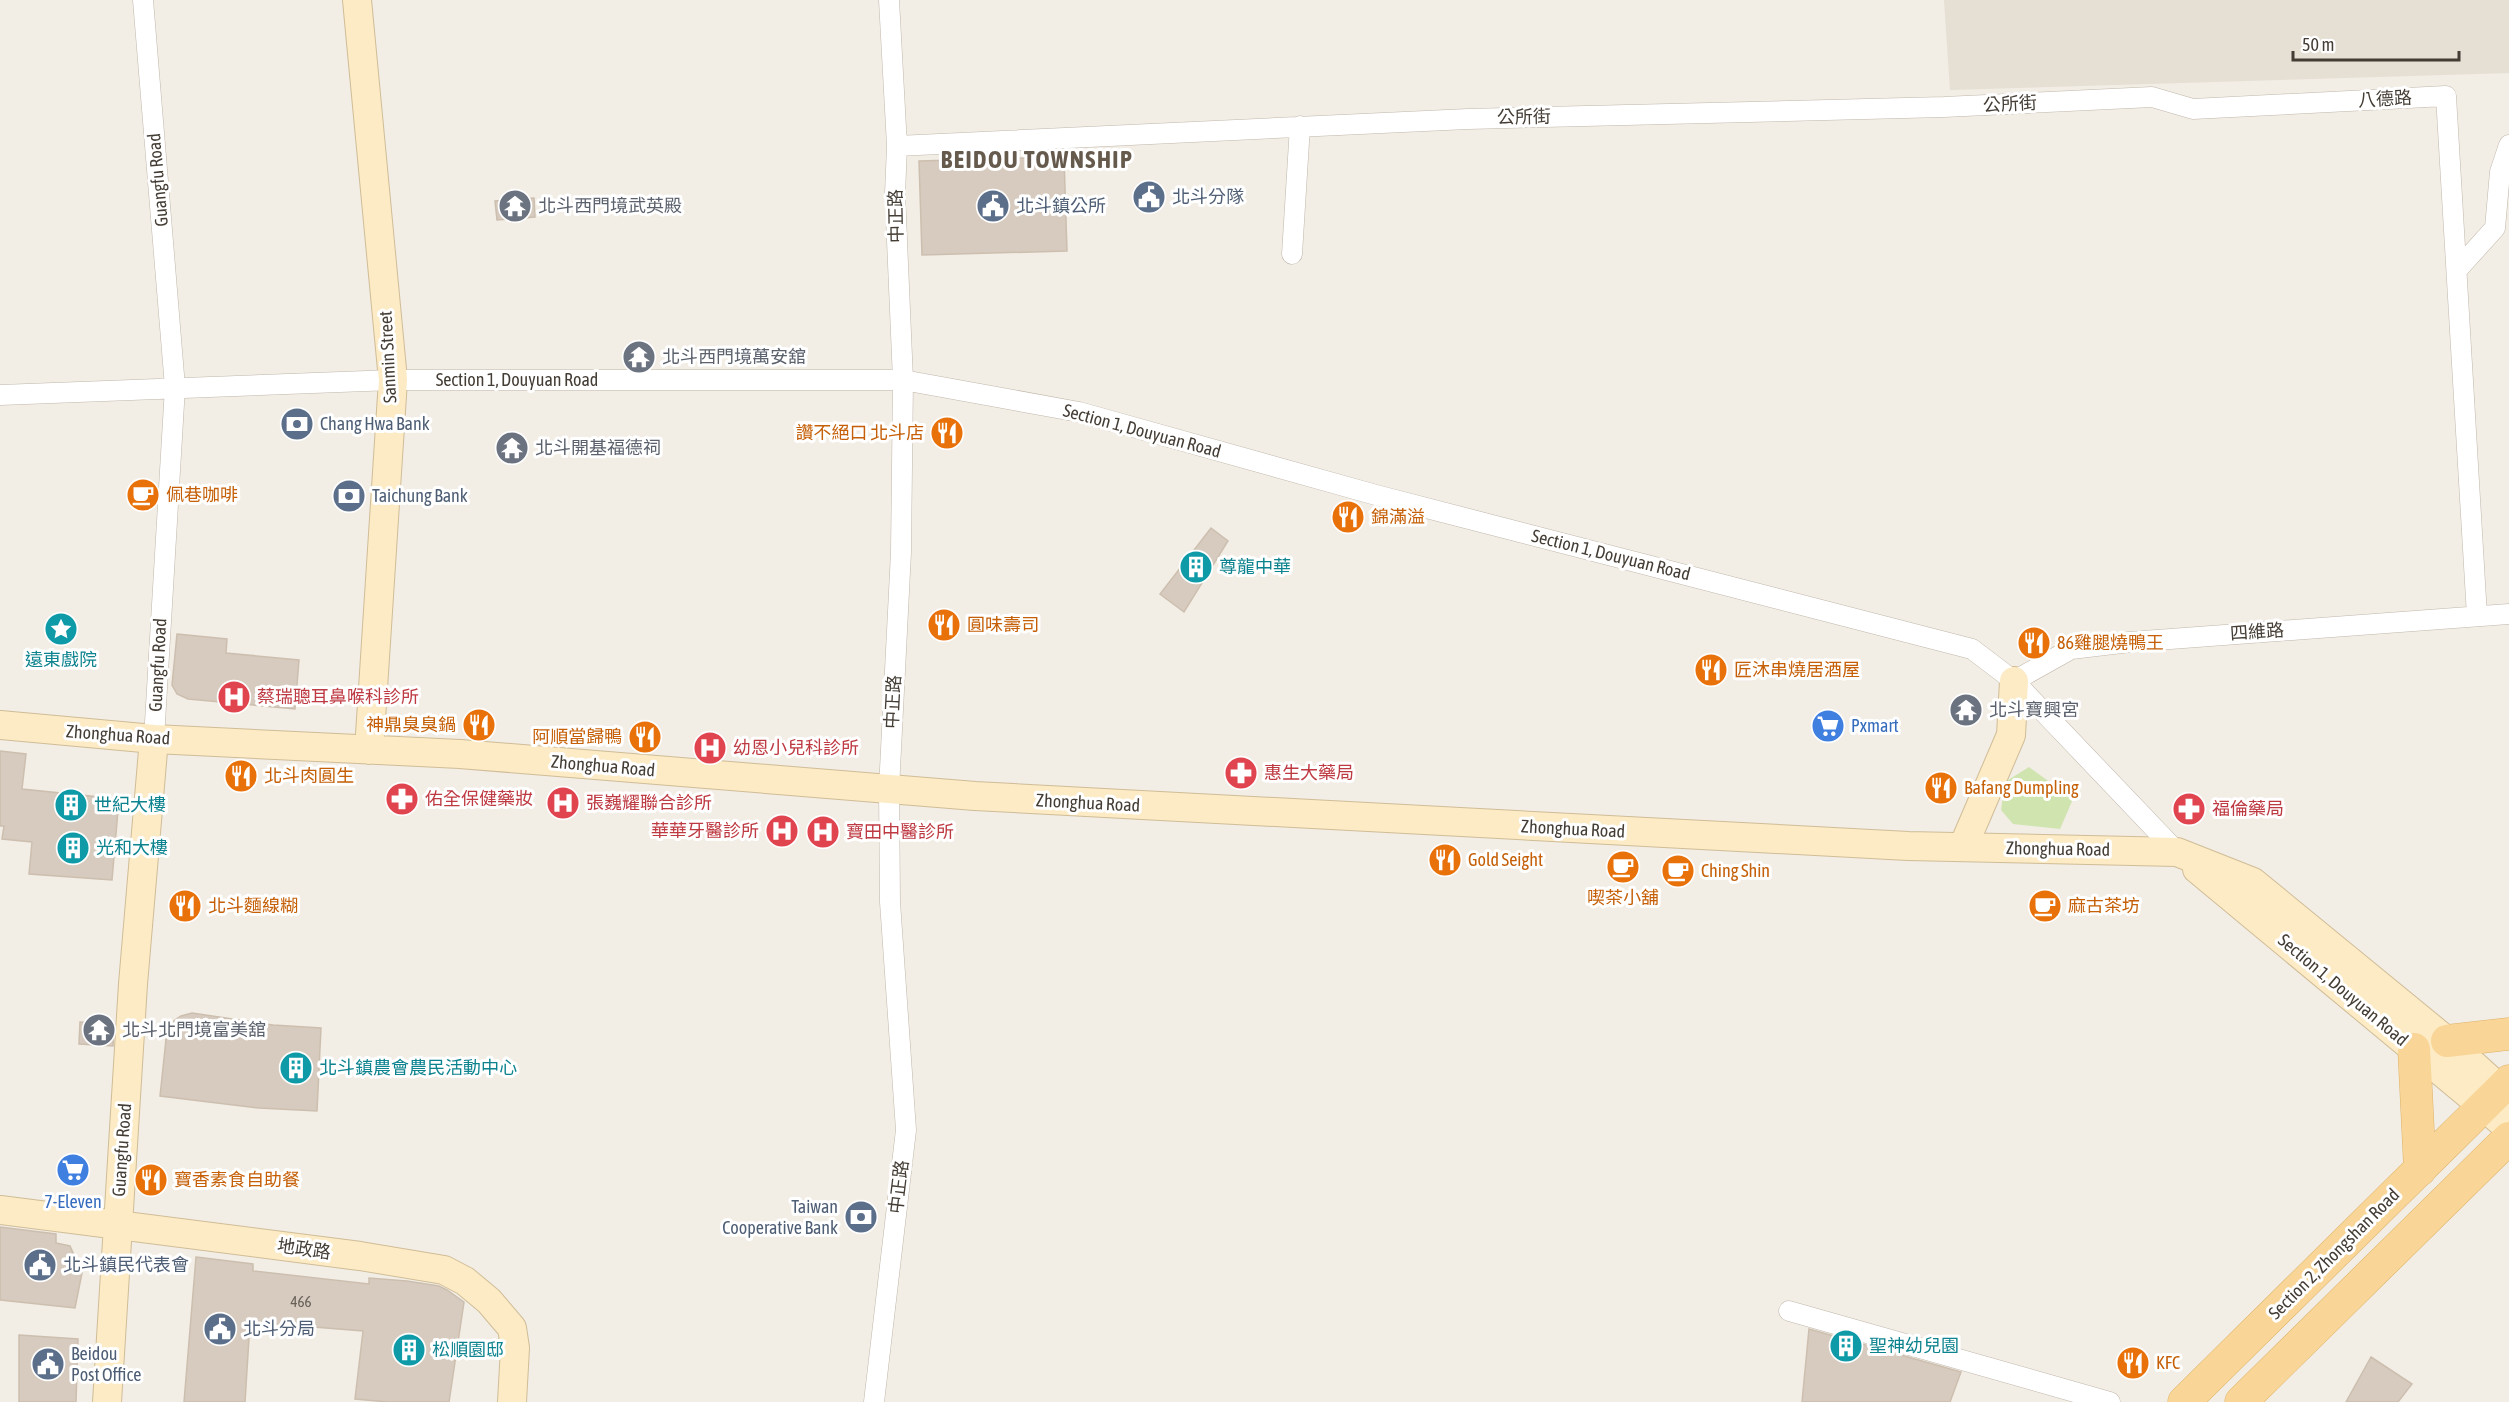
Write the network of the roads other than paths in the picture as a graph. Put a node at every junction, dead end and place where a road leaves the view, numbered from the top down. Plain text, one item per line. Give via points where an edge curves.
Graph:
1 (143, 0) edge
2 (357, 0) edge
3 (889, 0) edge
4 (2152, 97) joint
5 (1300, 126) junction
6 (2509, 145) edge
7 (897, 146) junction
8 (1292, 254) dead end
9 (2457, 270) junction
10 (393, 380) junction
11 (903, 380) junction
12 (175, 387) junction
13 (0, 395) edge
14 (2509, 614) edge
15 (2477, 616) junction
16 (2014, 681) junction
17 (0, 725) edge
18 (154, 739) junction
19 (369, 750) junction
20 (889, 789) junction
21 (1963, 847) junction
22 (2177, 852) junction
23 (2509, 1034) edge
24 (2447, 1041) junction
25 (2414, 1049) junction
26 (2501, 1093) edge
27 (2509, 1128) edge
28 (2509, 1138) edge
29 (2420, 1170) junction
30 (0, 1210) edge
31 (117, 1224) junction
32 (1789, 1311) dead end
33 (107, 1402) edge
34 (512, 1402) edge
35 (874, 1402) edge
36 (2110, 1402) edge
37 (2184, 1402) edge
38 (2241, 1402) edge

1 - 12 street, Guangfu Road
2 - 10 main road, Sanmin Street
3 - 7 street, 中正路
4 - 5 street, 公所街 via 1944,108 1468,118
4 - 9 street, 八德路 via 2193,109 2446,96
5 - 7 street, 公所街
5 - 8 street
6 - 9 street via 2500,172 2495,228
7 - 11 street, 中正路 via 895,194
9 - 15 street, 八德路
10 - 11 street, Section 1, Douyuan Road
10 - 12 street, Section 1, Douyuan Road
10 - 19 main road, Sanmin Street
11 - 16 street, Section 1, Douyuan Road via 1079,412 1376,495 1972,648
11 - 20 street, 中正路 via 901,552
12 - 13 street, Section 1, Douyuan Road
12 - 18 street, Guangfu Road
14 - 15 street, 四維路
15 - 16 street, 四維路 via 2071,649
16 - 21 main road via 2011,735
16 - 22 street, Section 1, Douyuan Road
17 - 18 main road, Zhonghua Road
18 - 19 main road, Zhonghua Road
18 - 31 main road, Guangfu Road
19 - 20 main road, Zhonghua Road
20 - 21 main road, Zhonghua Road via 1475,824
20 - 35 street, 中正路 via 890,902 906,1130
21 - 22 main road, Zhonghua Road
22 - 24 main road, Section 1, Douyuan Road via 2253,882
22 - 25 main road, Section 1, Douyuan Road
23 - 24 main road
24 - 26 main road, Section 1, Douyuan Road
25 - 26 main road, Section 1, Douyuan Road
25 - 29 main road
26 - 27 main road, Section 1, Douyuan Road
26 - 29 main road, Section 2, Zhongshan Road
28 - 38 main road
29 - 37 main road, Section 2, Zhongshan Road
30 - 31 main road, 地政路
31 - 33 main road, Guangfu Road
31 - 34 main road, 地政路 via 444,1269 489,1301 512,1328
32 - 36 street

